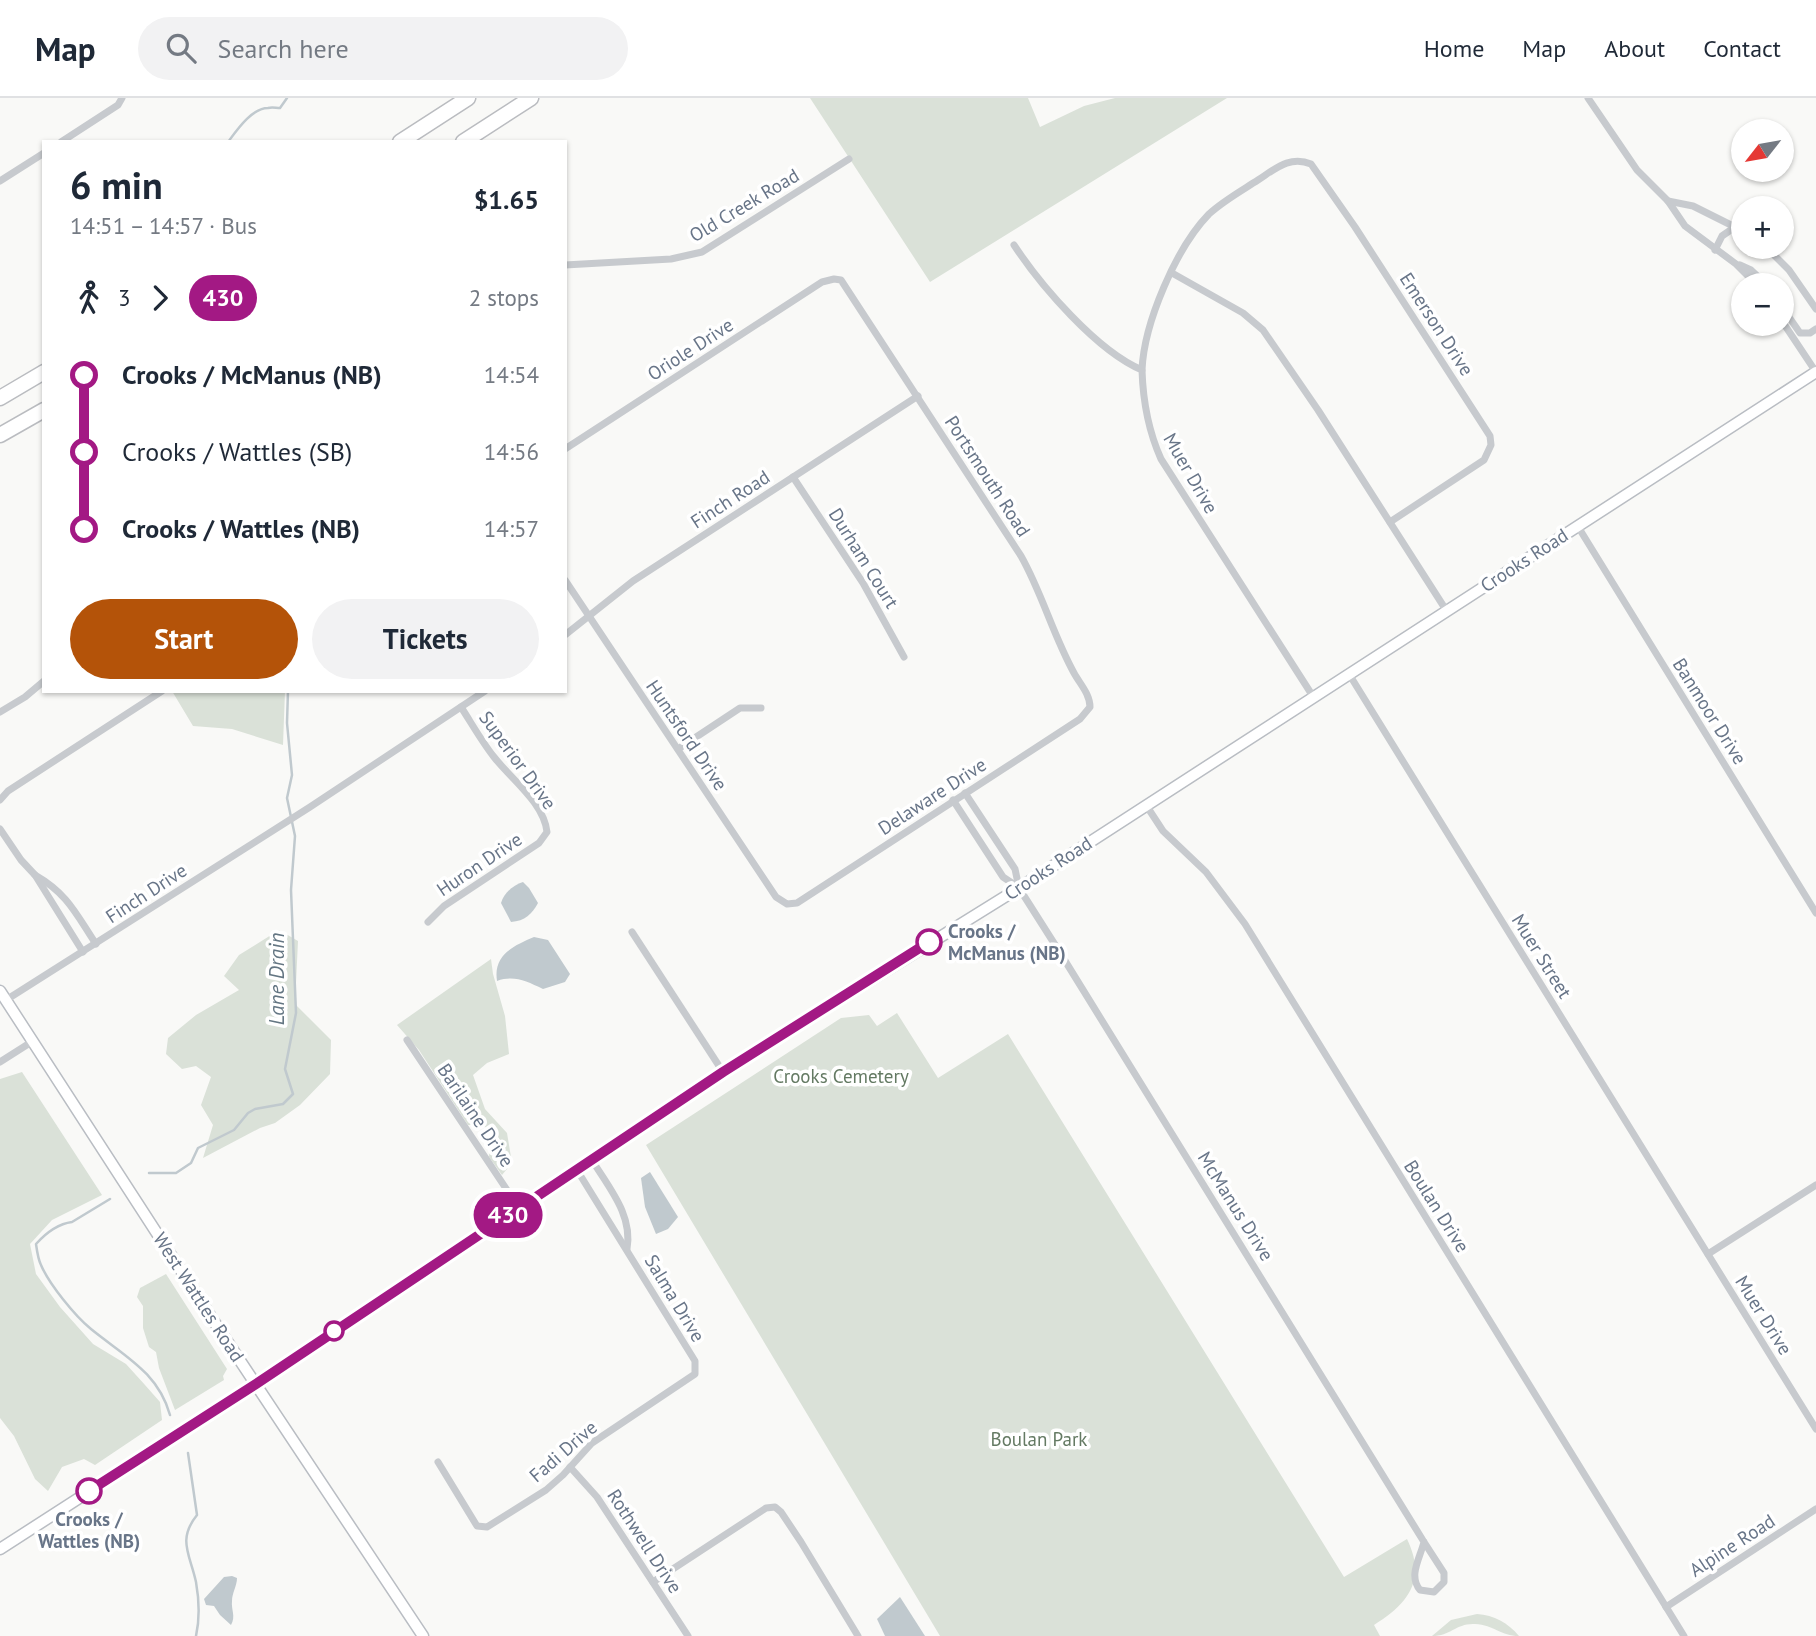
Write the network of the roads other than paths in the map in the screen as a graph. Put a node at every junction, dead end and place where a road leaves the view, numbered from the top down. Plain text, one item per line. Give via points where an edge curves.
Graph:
1 (122, 98) edge
2 (468, 98) edge
3 (531, 98) edge
4 (1588, 98) edge
5 (64, 140) edge
6 (403, 140) edge
7 (466, 140) edge
8 (42, 154) edge
9 (849, 159) dead end
10 (1259, 179) joint
11 (0, 181) edge
12 (1668, 201) junction
13 (1731, 225) edge
14 (1731, 230) edge
15 (1014, 245) dead end
16 (1715, 250) junction
17 (1778, 259) edge
18 (1736, 264) junction
19 (567, 265) edge
20 (1171, 273) junction
21 (1745, 273) edge
22 (1754, 273) edge
23 (834, 279) joint
24 (1816, 309) edge
25 (1794, 324) edge
26 (1816, 329) edge
27 (1792, 336) edge
28 (1142, 370) junction
29 (1816, 372) edge
30 (42, 373) edge
31 (918, 396) junction
32 (0, 398) edge
33 (42, 411) edge
34 (0, 435) edge
35 (567, 448) edge
36 (793, 477) junction
37 (1390, 522) junction
38 (1577, 526) junction
39 (567, 583) edge
40 (1446, 610) junction
41 (589, 616) junction
42 (567, 633) edge
43 (904, 657) dead end
44 (1349, 674) junction
45 (42, 683) edge
46 (159, 693) edge
47 (482, 693) edge
48 (1314, 698) junction
49 (461, 707) junction
50 (1090, 707) joint
51 (761, 708) dead end
52 (0, 712) edge
53 (678, 749) junction
54 (965, 793) junction
55 (0, 800) edge
56 (954, 800) junction
57 (1146, 805) junction
58 (0, 829) edge
59 (547, 832) joint
60 (35, 875) junction
61 (1019, 888) junction
62 (787, 904) joint
63 (1816, 913) edge
64 (428, 922) dead end
65 (632, 932) dead end
66 (96, 944) junction
67 (83, 952) junction
68 (3, 996) edge
69 (407, 1040) dead end
70 (33, 1041) junction
71 (0, 1062) edge
72 (723, 1072) junction
73 (592, 1160) junction
74 (577, 1170) junction
75 (1816, 1185) edge
76 (519, 1208) junction
77 (627, 1249) junction
78 (1708, 1254) junction
79 (696, 1365) joint
80 (256, 1384) junction
81 (1816, 1429) edge
82 (438, 1462) dead end
83 (570, 1467) junction
84 (1816, 1509) edge
85 (1424, 1542) junction
86 (0, 1549) edge
87 (653, 1582) junction
88 (1666, 1607) junction
89 (423, 1636) edge
90 (688, 1636) edge
91 (858, 1636) edge
92 (1684, 1636) edge

1 - 5 street
2 - 6 highway
3 - 7 highway
4 - 12 street via 1637,170
8 - 11 street
9 - 19 street, Old Creek Road via 702,252 671,259
10 - 20 street, Muer Drive via 1205,219
10 - 37 street, Emerson Drive via 1294,160 1316,169 1490,436 1484,460
12 - 13 street via 1693,206
12 - 16 street via 1685,226
14 - 16 street
15 - 28 street via 1080,323
16 - 18 street
17 - 24 street
18 - 21 street
18 - 22 street
20 - 28 street, Muer Drive via 1153,314
20 - 37 street via 1243,313 1263,330
23 - 31 street, Portsmouth Road via 844,283
23 - 35 street, Oriole Drive via 822,282
25 - 26 street via 1800,333
27 - 29 street
28 - 48 street, Muer Drive via 1147,422 1161,459
29 - 38 main road, Crooks Road
30 - 32 highway
31 - 36 street, Finch Road
31 - 50 street, Portsmouth Road via 1021,556
33 - 34 highway
36 - 41 street, Finch Road via 633,581
36 - 43 street, Durham Court via 863,583
37 - 40 street
38 - 40 main road, Crooks Road
38 - 63 street, Banmoor Drive
39 - 41 street, Huntsford Drive
40 - 44 main road, Crooks Road
41 - 42 street, Finch Road
41 - 53 street, Huntsford Drive
44 - 48 main road, Crooks Road
44 - 78 street, Muer Street
45 - 52 street
46 - 55 street
47 - 49 street
48 - 57 main road, Crooks Road
49 - 59 street, Superior Drive via 543,818
49 - 66 street, Finch Drive
50 - 54 street, Delaware Drive via 1084,716
51 - 53 street via 740,708
53 - 62 street, Huntsford Drive via 775,897
54 - 56 street, Delaware Drive
54 - 61 street via 1015,869
56 - 61 street via 1003,877
56 - 62 street, Delaware Drive via 797,902
57 - 61 main road, Crooks Road
57 - 88 street, Boulan Drive via 1163,831 1206,872 1245,924
58 - 60 street
59 - 64 street, Huron Drive via 538,844 444,906
60 - 66 street via 66,898
60 - 67 street
61 - 72 main road, Crooks Road
61 - 85 street, McManus Drive
65 - 72 street
66 - 67 street, Finch Drive
67 - 68 street, Finch Drive
68 - 70 main road, West Wattles Road
69 - 76 street, Barilaine Drive
70 - 71 street
70 - 80 main road, West Wattles Road
72 - 73 main road, Crooks Road
73 - 74 main road, Crooks Road
73 - 77 street, Salma Drive via 626,1217
74 - 76 main road, Crooks Road
74 - 77 street, Salma Drive
75 - 78 street
76 - 80 main road, Crooks Road
77 - 79 street, Salma Drive
78 - 81 street, Muer Drive
79 - 83 street, Fadi Drive via 692,1378 592,1443
80 - 86 main road, Crooks Road
80 - 89 main road, West Wattles Road
82 - 83 street, Fadi Drive via 477,1526 483,1527 546,1490
83 - 87 street, Rothwell Drive via 597,1497
84 - 88 street, Alpine Road
85 - 85 street, McManus Drive via 1414,1581 1420,1590 1434,1592 1444,1582 1444,1573
87 - 90 street, Rothwell Drive
87 - 91 street via 766,1508 775,1507
88 - 92 street, Boulan Drive

